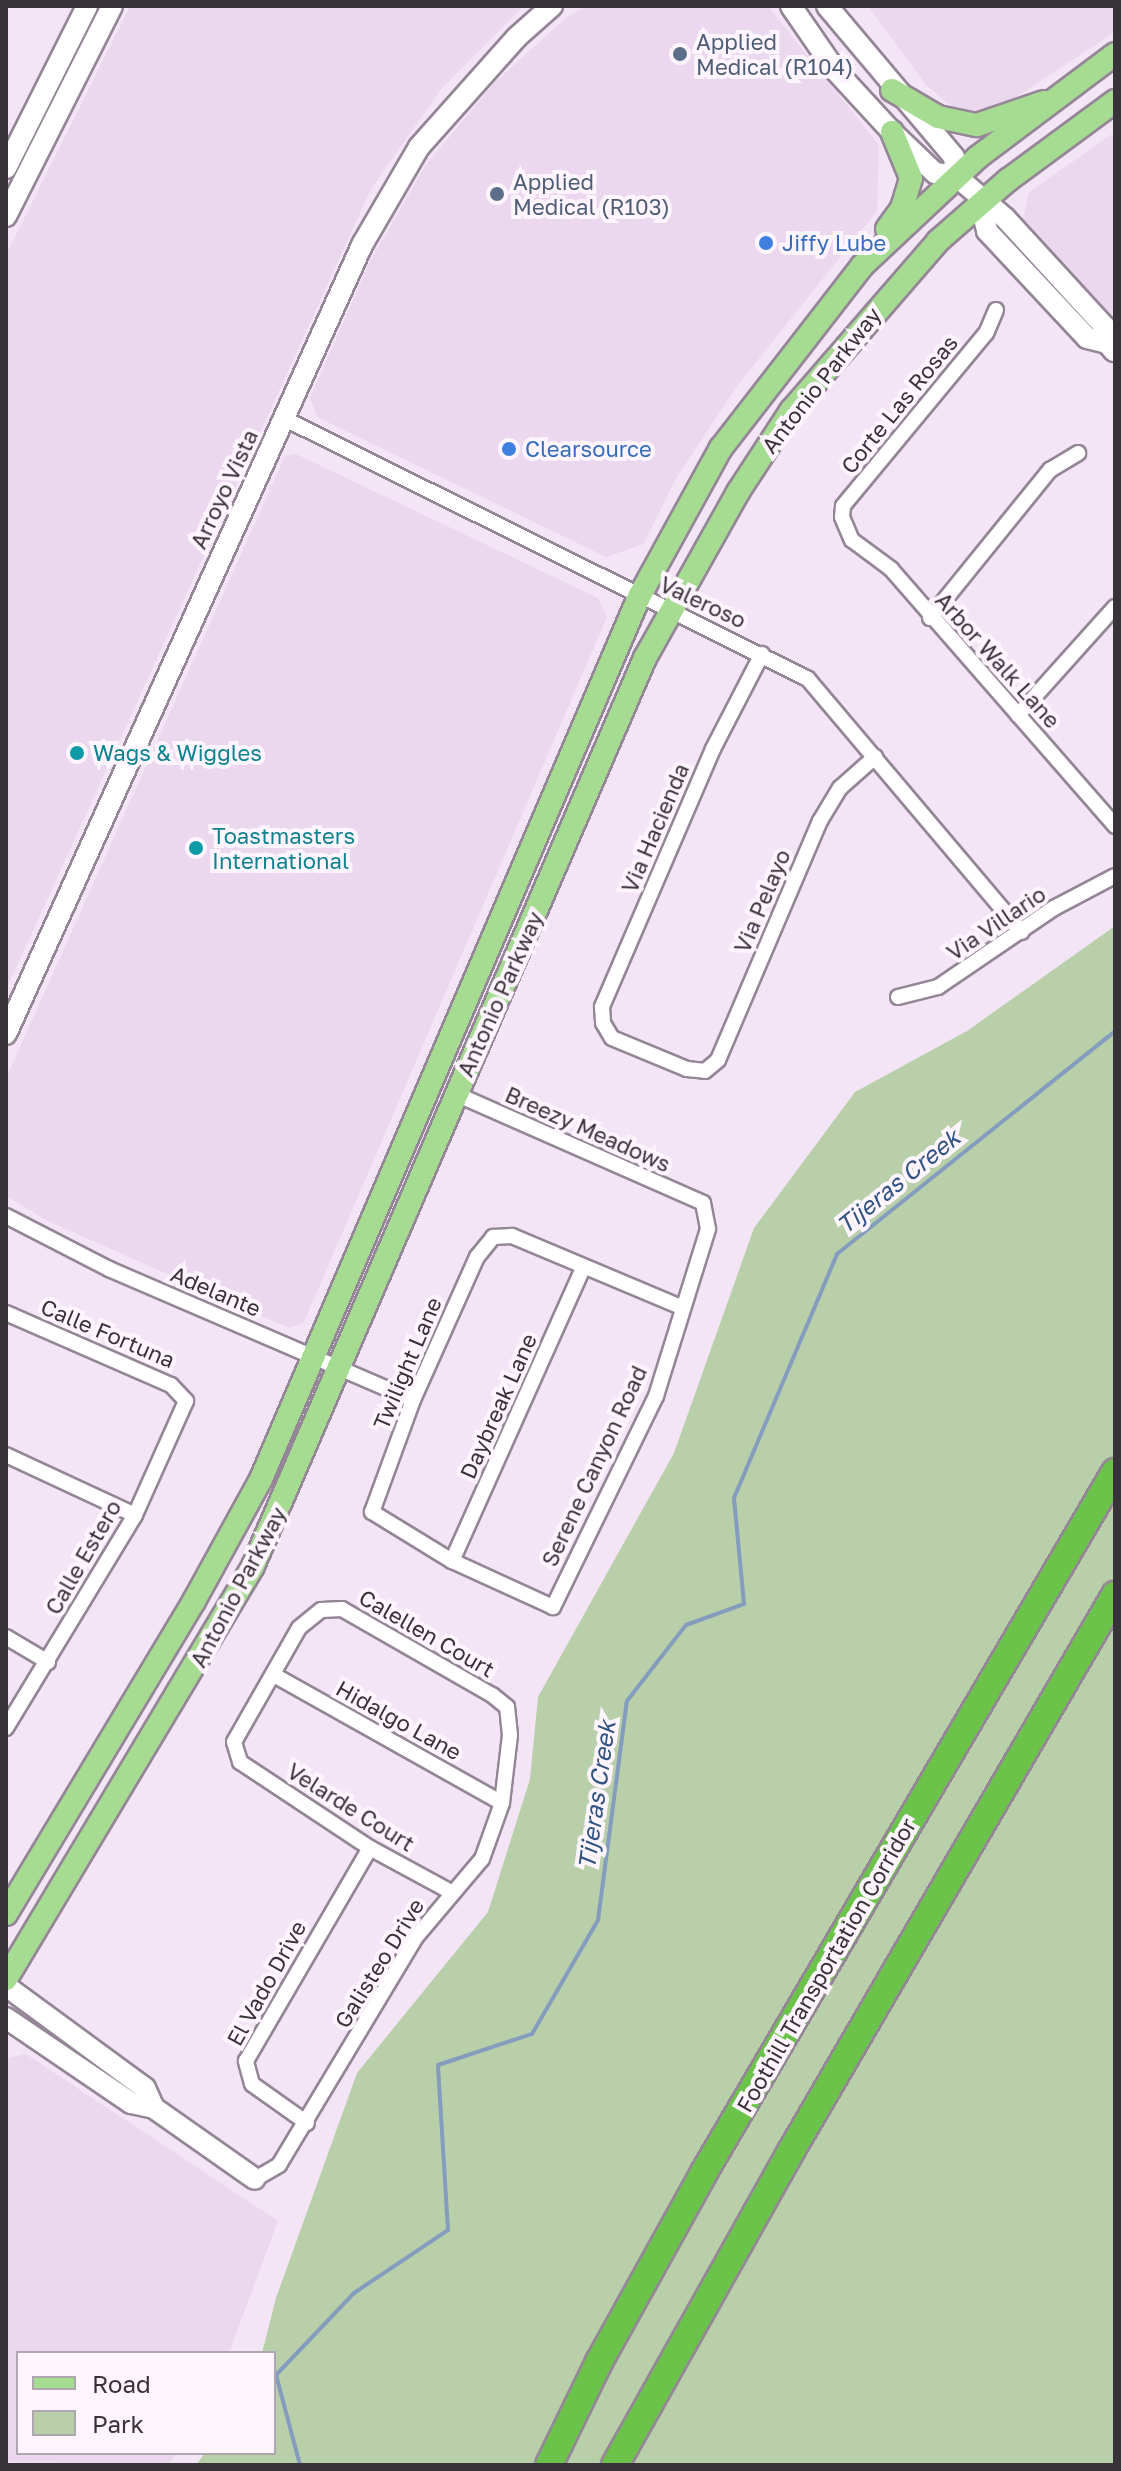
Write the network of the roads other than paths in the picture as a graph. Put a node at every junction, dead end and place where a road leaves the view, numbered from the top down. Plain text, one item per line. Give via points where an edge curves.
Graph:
1 (87, 6) edge
2 (99, 6) edge
3 (112, 6) edge
4 (552, 6) edge
5 (791, 6) edge
6 (827, 6) edge
7 (1115, 54) edge
8 (892, 90) junction
9 (1115, 101) edge
10 (1045, 102) junction
11 (55, 119) junction
12 (892, 132) junction
13 (6, 168) edge
14 (956, 176) junction
15 (980, 202) junction
16 (6, 216) edge
17 (862, 266) junction
18 (996, 310) dead end
19 (1111, 347) edge
20 (283, 418) junction
21 (1078, 453) dead end
22 (845, 527) joint
23 (639, 597) junction
24 (1115, 607) edge
25 (669, 610) junction
26 (930, 618) junction
27 (762, 654) junction
28 (1018, 715) junction
29 (875, 757) junction
30 (1115, 826) edge
31 (1115, 876) edge
32 (1022, 932) junction
33 (898, 997) dead end
34 (6, 1034) edge
35 (705, 1071) joint
36 (456, 1094) junction
37 (703, 1203) joint
38 (6, 1216) edge
39 (583, 1268) junction
40 (681, 1307) junction
41 (6, 1313) edge
42 (310, 1356) junction
43 (340, 1369) junction
44 (413, 1400) junction
45 (186, 1401) joint
46 (6, 1455) edge
47 (1115, 1472) edge
48 (135, 1515) junction
49 (452, 1561) junction
50 (1115, 1595) edge
51 (6, 1637) edge
52 (48, 1662) junction
53 (274, 1675) junction
54 (507, 1707) joint
55 (6, 1728) edge
56 (502, 1803) junction
57 (370, 1848) junction
58 (451, 1892) junction
59 (6, 1914) edge
60 (6, 1979) edge
61 (6, 1986) edge
62 (6, 2018) edge
63 (154, 2108) junction
64 (307, 2123) junction
65 (255, 2179) joint
66 (549, 2465) edge
67 (615, 2465) edge

1 - 13 main road
2 - 11 main road via 57,95
3 - 11 main road
4 - 20 main road, Arroyo Vista via 517,37 419,147 362,245
5 - 12 main road via 835,70
6 - 8 main road
7 - 10 main road, Antonio Parkway
8 - 10 main road via 938,117 977,125
8 - 14 main road via 954,157
9 - 15 main road, Antonio Parkway
10 - 14 main road, Antonio Parkway
11 - 16 main road
12 - 14 main road via 935,173
12 - 17 main road via 911,169 909,193
14 - 15 main road
14 - 17 main road, Antonio Parkway
15 - 19 main road via 987,231 1087,338
15 - 25 main road, Antonio Parkway via 891,293 791,411
17 - 23 main road, Antonio Parkway via 721,448
18 - 22 street, Corte Las Rosas via 986,333 843,506
20 - 23 street, Valeroso
20 - 34 main road, Arroyo Vista
21 - 26 street via 1050,470
22 - 26 street, Arbor Walk Lane via 852,540 891,569
23 - 25 street, Valeroso
23 - 42 main road, Antonio Parkway
24 - 28 street
25 - 27 street, Valeroso
25 - 36 main road, Antonio Parkway
26 - 28 street, Arbor Walk Lane
27 - 29 street, Valeroso via 808,679
27 - 35 street, Via Hacienda via 713,749 602,1007 612,1038 687,1069
28 - 30 street, Arbor Walk Lane
29 - 32 street, Valeroso
29 - 35 street, Via Pelayo via 840,788 820,821 718,1060
31 - 32 street, Via Villario
32 - 33 street, Via Villario via 938,987
36 - 37 street, Breezy Meadows
36 - 43 main road, Antonio Parkway
37 - 40 street, Serene Canyon Road via 708,1229
38 - 42 street, Adelante via 109,1269
39 - 40 street
39 - 44 street, Twilight Lane via 512,1236 493,1237 477,1257
39 - 49 street, Daybreak Lane
40 - 49 street, Serene Canyon Road via 656,1396 553,1607
41 - 45 street, Calle Fortuna via 171,1385
42 - 43 street, Adelante
42 - 59 main road, Antonio Parkway via 230,1540
43 - 44 street, Adelante
43 - 60 main road, Antonio Parkway via 229,1613
44 - 49 street, Twilight Lane via 372,1512
45 - 48 street, Calle Estero
46 - 48 street
47 - 66 highway, Foothill Transportation Corridor via 703,2174
48 - 52 street, Calle Estero
50 - 67 highway
51 - 52 street
52 - 55 street, Calle Estero
53 - 54 street, Calellen Court via 299,1628 321,1610 342,1609
53 - 56 street, Hidalgo Lane
53 - 57 street, Velarde Court via 234,1742 240,1762
54 - 56 street, Galisteo Drive via 510,1735
56 - 58 street, Galisteo Drive via 482,1859
57 - 58 street, Velarde Court
57 - 64 street, El Vado Drive via 246,2061 252,2084
58 - 64 street, Galisteo Drive via 416,1937
61 - 63 main road via 145,2088
62 - 63 main road via 131,2103
63 - 65 main road
64 - 65 street, Galisteo Drive via 279,2165

